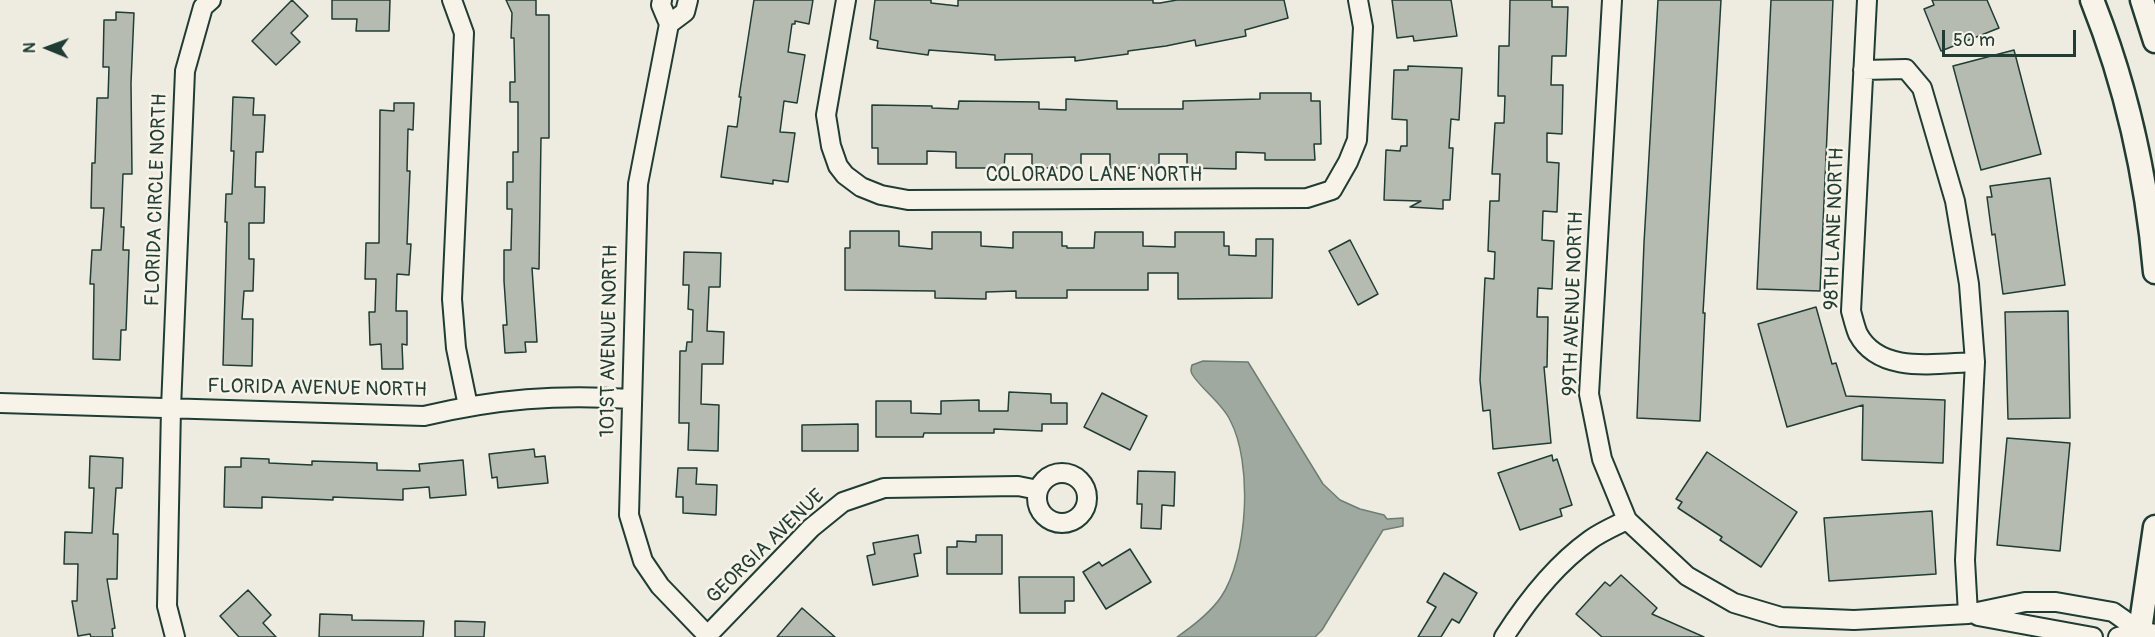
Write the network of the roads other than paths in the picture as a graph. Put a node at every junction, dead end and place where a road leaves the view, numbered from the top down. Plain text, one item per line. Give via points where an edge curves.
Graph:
1 (211, 0) edge
2 (452, 0) edge
3 (662, 0) edge
4 (688, 0) edge
5 (846, 0) edge
6 (1358, 0) edge
7 (1612, 0) edge
8 (1867, 0) edge
9 (2092, 0) edge
10 (2142, 0) edge
11 (669, 24) junction
12 (2155, 40) edge
13 (1863, 69) junction
14 (2155, 272) edge
15 (1975, 362) junction
16 (631, 399) junction
17 (0, 403) edge
18 (468, 406) junction
19 (171, 408) junction
20 (1038, 490) dead end
21 (1627, 520) junction
22 (2155, 527) edge
23 (1968, 614) junction
24 (2145, 634) edge
25 (175, 637) edge
26 (707, 637) edge
27 (1504, 637) edge
28 (2093, 637) edge
29 (2118, 637) edge

1 - 19 street, FLORIDA CIRCLE NORTH via 203,7 185,71
2 - 18 street via 464,33 452,299 456,348
3 - 11 street, 101ST AVENUE NORTH
4 - 11 street, 101ST AVENUE NORTH via 685,12
5 - 6 street, COLORADO LANE NORTH via 826,115 831,146 838,166 861,187 908,200 1307,198 1332,190 1357,140 1363,27
7 - 21 street, 99TH AVENUE NORTH via 1589,394 1602,459
8 - 13 street, 98TH LANE NORTH
9 - 14 street via 2115,66 2132,136
10 - 12 street
11 - 16 street, 101ST AVENUE NORTH via 638,184
13 - 15 street via 1906,69 1922,88 1955,201 1969,284
13 - 15 street, 98TH LANE NORTH via 1851,311 1858,334 1874,352 1901,364
15 - 23 street via 1965,560
16 - 18 street, FLORIDA AVENUE NORTH via 522,398
16 - 26 street, 101ST AVENUE NORTH via 629,515 643,561 660,586
17 - 19 street, FLORIDA AVENUE NORTH
18 - 19 street, FLORIDA AVENUE NORTH via 424,416
19 - 25 street, FLORIDA CIRCLE NORTH via 166,606
20 - 26 street, GEORGIA AVENUE via 1018,486 884,488 843,502 811,528
21 - 23 street, 99TH AVENUE NORTH via 1687,576 1734,603 1781,617 1854,620
21 - 27 street via 1591,539 1567,560 1532,596
22 - 24 street
23 - 24 street, 99TH AVENUE NORTH via 2025,602 2056,602 2113,612
23 - 28 street, 99TH AVENUE NORTH
24 - 29 street

